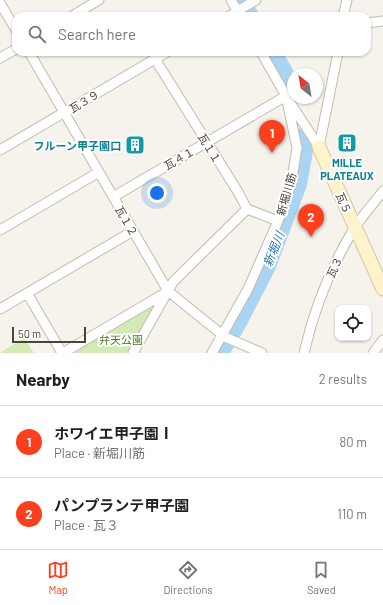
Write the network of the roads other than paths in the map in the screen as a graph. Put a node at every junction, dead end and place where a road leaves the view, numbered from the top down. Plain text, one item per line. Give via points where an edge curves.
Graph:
1 (99, 0) edge
2 (231, 0) edge
3 (256, 0) edge
4 (347, 0) edge
5 (0, 3) edge
6 (242, 10) edge
7 (79, 12) edge
8 (344, 12) edge
9 (383, 21) edge
10 (371, 22) edge
11 (12, 23) edge
12 (12, 50) edge
13 (31, 56) edge
14 (160, 56) edge
15 (263, 56) edge
16 (337, 56) edge
17 (0, 58) edge
18 (155, 59) junction
19 (286, 96) junction
20 (64, 113) junction
21 (207, 142) junction
22 (319, 147) junction
23 (0, 150) edge
24 (99, 172) junction
25 (383, 191) edge
26 (113, 197) junction
27 (247, 209) junction
28 (278, 221) junction
29 (355, 227) junction
30 (0, 230) edge
31 (133, 231) junction
32 (383, 289) edge
33 (168, 291) junction
34 (27, 293) junction
35 (0, 309) edge
36 (226, 337) junction
37 (383, 340) edge
38 (62, 353) edge
39 (134, 353) edge
40 (212, 353) edge
41 (262, 353) edge
42 (304, 353) edge
43 (373, 353) edge

1 - 7 street
2 - 6 street
3 - 6 street
4 - 8 street
5 - 11 street
9 - 10 street
12 - 17 street
13 - 20 street, 瓦１２
14 - 18 street, 瓦３９
15 - 19 street, 新堀川筋
16 - 22 street
18 - 20 street, 瓦３９
18 - 21 street, 瓦１１
19 - 21 street, 瓦４１
19 - 22 street, 瓦５
19 - 28 street, 新堀川筋 via 296,148 291,184
20 - 23 street, 瓦３９
20 - 24 street, 瓦１２
21 - 26 street, 瓦４１
21 - 27 street, 瓦１１
22 - 29 street, 瓦５
24 - 26 street, 瓦１２
24 - 30 street
25 - 29 street, 瓦３
26 - 31 street, 瓦１２
27 - 28 street
27 - 33 street via 173,282
28 - 36 street, 新堀川筋
29 - 32 street, 瓦５
29 - 42 street, 瓦３ via 318,302
31 - 33 street, 瓦１２
31 - 34 street
33 - 36 street, 瓦１２
33 - 38 street
33 - 39 street
34 - 35 street
34 - 38 street
36 - 40 street, 新堀川筋
36 - 41 street, 瓦１２
37 - 43 street

